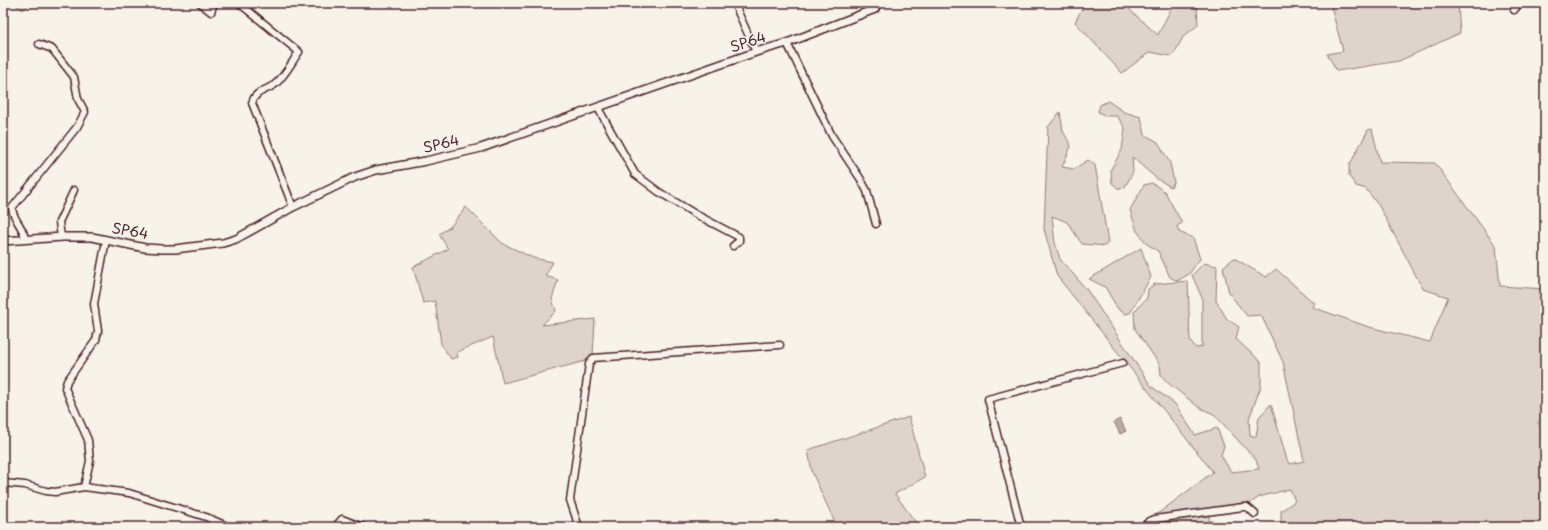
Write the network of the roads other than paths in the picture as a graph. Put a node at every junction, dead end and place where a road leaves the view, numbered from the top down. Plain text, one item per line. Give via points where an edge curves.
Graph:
1 (200, 3) edge
2 (214, 3) edge
3 (239, 3) edge
4 (734, 3) edge
5 (877, 3) edge
6 (1520, 3) edge
7 (1514, 10) dead end
8 (787, 43) junction
9 (39, 44) dead end
10 (756, 52) junction
11 (598, 108) junction
12 (74, 190) dead end
13 (294, 207) junction
14 (876, 224) dead end
15 (61, 237) junction
16 (25, 240) junction
17 (106, 240) junction
18 (3, 241) edge
19 (733, 246) dead end
20 (780, 346) dead end
21 (1123, 363) dead end
22 (3, 483) edge
23 (84, 487) junction
24 (1255, 514) dead end
25 (229, 527) edge
26 (335, 527) edge
27 (363, 527) edge
28 (579, 527) edge
29 (1021, 527) edge
30 (1144, 527) edge

1 - 2 street via 211,12
3 - 13 street via 299,52 276,83 254,96 252,103
4 - 10 street
5 - 8 street, SP64 / SP64 via 874,8
6 - 7 street
8 - 10 street, SP64 / SP64
8 - 14 street via 832,136 867,190
9 - 16 street via 52,49 74,77 78,99 85,112 77,127 12,208 25,233
10 - 11 street, SP64 / SP64
11 - 13 street, SP64 / SP64 via 481,148 376,170 355,177
11 - 19 street via 635,174 659,192 738,237 739,241
12 - 15 street via 59,222
13 - 17 street, SP64 / SP64 via 236,239 223,243 162,249
15 - 16 street, SP64 / SP64
15 - 17 street, SP64 / SP64 via 92,237
16 - 18 street, SP64 / SP64
17 - 23 street via 94,304 98,331 96,340 70,376 65,388 88,440 90,461
20 - 28 street via 593,358 589,364 570,500
21 - 29 street via 988,399
22 - 23 street via 55,492
23 - 25 street via 145,497
24 - 30 street via 1247,507 1242,507 1155,519
26 - 27 street via 342,519

